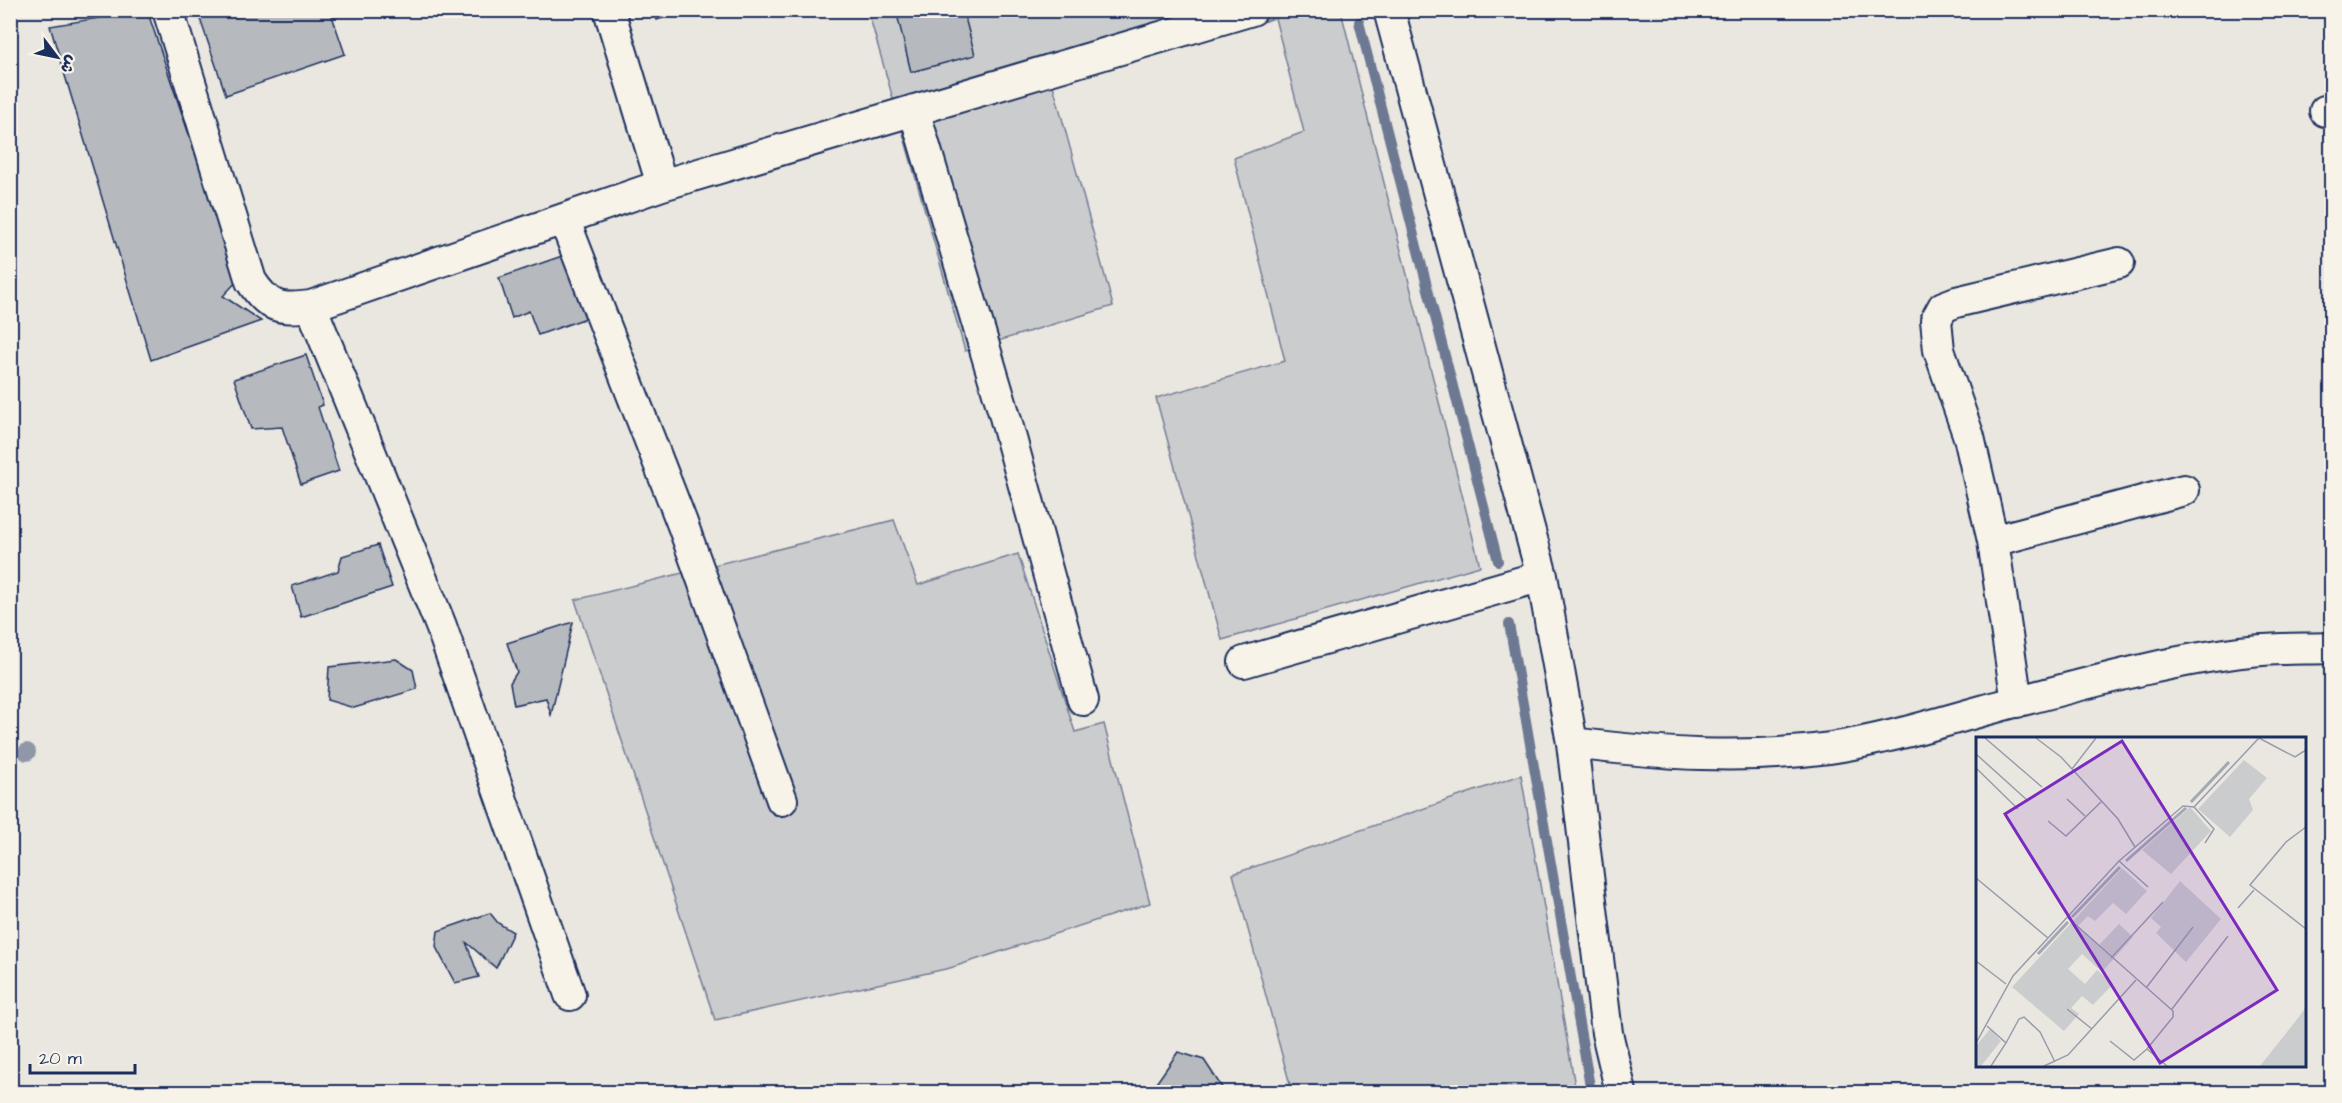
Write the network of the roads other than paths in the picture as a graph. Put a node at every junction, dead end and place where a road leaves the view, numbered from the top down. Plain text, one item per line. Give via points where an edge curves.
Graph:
1 (168, 10) edge
2 (609, 10) edge
3 (1252, 10) edge
4 (1389, 10) edge
5 (914, 110) junction
6 (662, 185) junction
7 (564, 219) junction
8 (2119, 262) dead end
9 (311, 306) junction
10 (2184, 490) dead end
11 (1993, 541) junction
12 (1542, 576) junction
13 (2331, 648) edge
14 (1244, 662) dead end
15 (1083, 700) dead end
16 (2017, 702) junction
17 (1572, 743) junction
18 (782, 800) dead end
19 (570, 995) dead end
20 (1621, 1092) edge

1 - 9 street via 250,281 262,298 275,307
2 - 6 street
3 - 5 street
4 - 12 street
5 - 6 street
5 - 15 street via 1004,413
6 - 7 street
7 - 9 street
7 - 18 street via 682,523
8 - 11 street via 1956,302 1943,307 1936,320 1940,350 1969,437
9 - 19 street via 441,626
10 - 11 street
11 - 16 street
12 - 14 street
12 - 17 street
13 - 16 street via 2249,651 2138,672
16 - 17 street via 1923,729 1830,748 1729,757
17 - 20 street via 1607,1033

